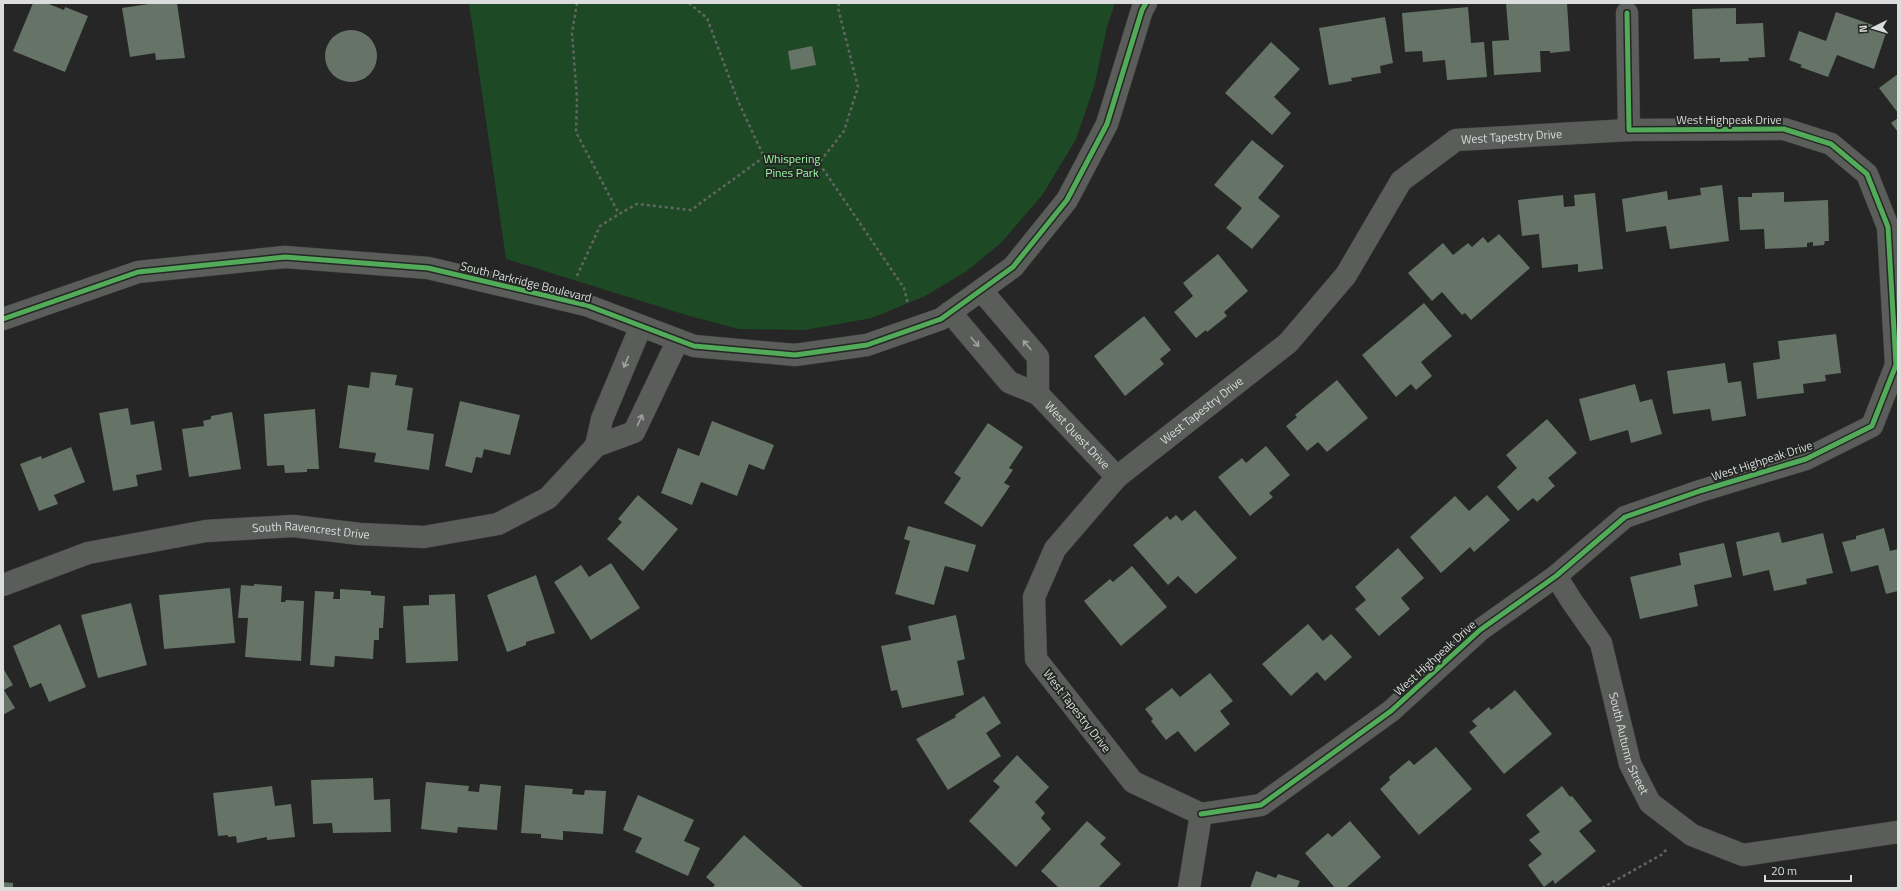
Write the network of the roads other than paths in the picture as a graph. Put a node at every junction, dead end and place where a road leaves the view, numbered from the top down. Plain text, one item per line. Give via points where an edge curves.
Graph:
1 (1146, 3) edge
2 (1627, 6) edge
3 (1629, 130) junction
4 (981, 290) junction
5 (950, 312) junction
6 (3, 319) edge
7 (641, 326) junction
8 (678, 340) junction
9 (1038, 394) junction
10 (596, 446) junction
11 (1116, 477) junction
12 (1556, 576) junction
13 (3, 585) edge
14 (1201, 814) junction
15 (1898, 832) edge
16 (1189, 888) edge

1 - 4 street, South Parkridge Boulevard via 1107,124 1067,200 1014,267
2 - 3 street
3 - 11 street, West Tapestry Drive via 1456,140 1401,181 1346,274 1288,343
3 - 12 street, West Highpeak Drive via 1784,129 1831,144 1867,174 1888,227 1896,365 1872,426 1806,459 1625,517
4 - 5 street, South Parkridge Boulevard
9 -> 4 street, West Quest Drive via 1038,358
5 - 8 street, South Parkridge Boulevard via 941,319 867,345 794,355 694,346
5 -> 9 street, West Quest Drive via 1009,382
6 - 7 street, South Parkridge Boulevard via 138,272 285,257 428,268 566,300
7 - 8 street, South Parkridge Boulevard
7 -> 10 street via 602,419
10 -> 8 street, South Ravencrest Drive via 634,432
9 - 11 street, West Quest Drive
10 - 13 street, South Ravencrest Drive via 548,498 498,524 424,537 360,534 292,526 206,530 88,553
11 - 14 street, West Tapestry Drive via 1055,549 1034,597 1036,659 1133,782
12 - 14 street, West Highpeak Drive via 1480,630 1391,712 1261,805
12 - 15 street, South Autumn Street via 1601,643 1630,764 1650,803 1684,830 1744,855
14 - 16 street

